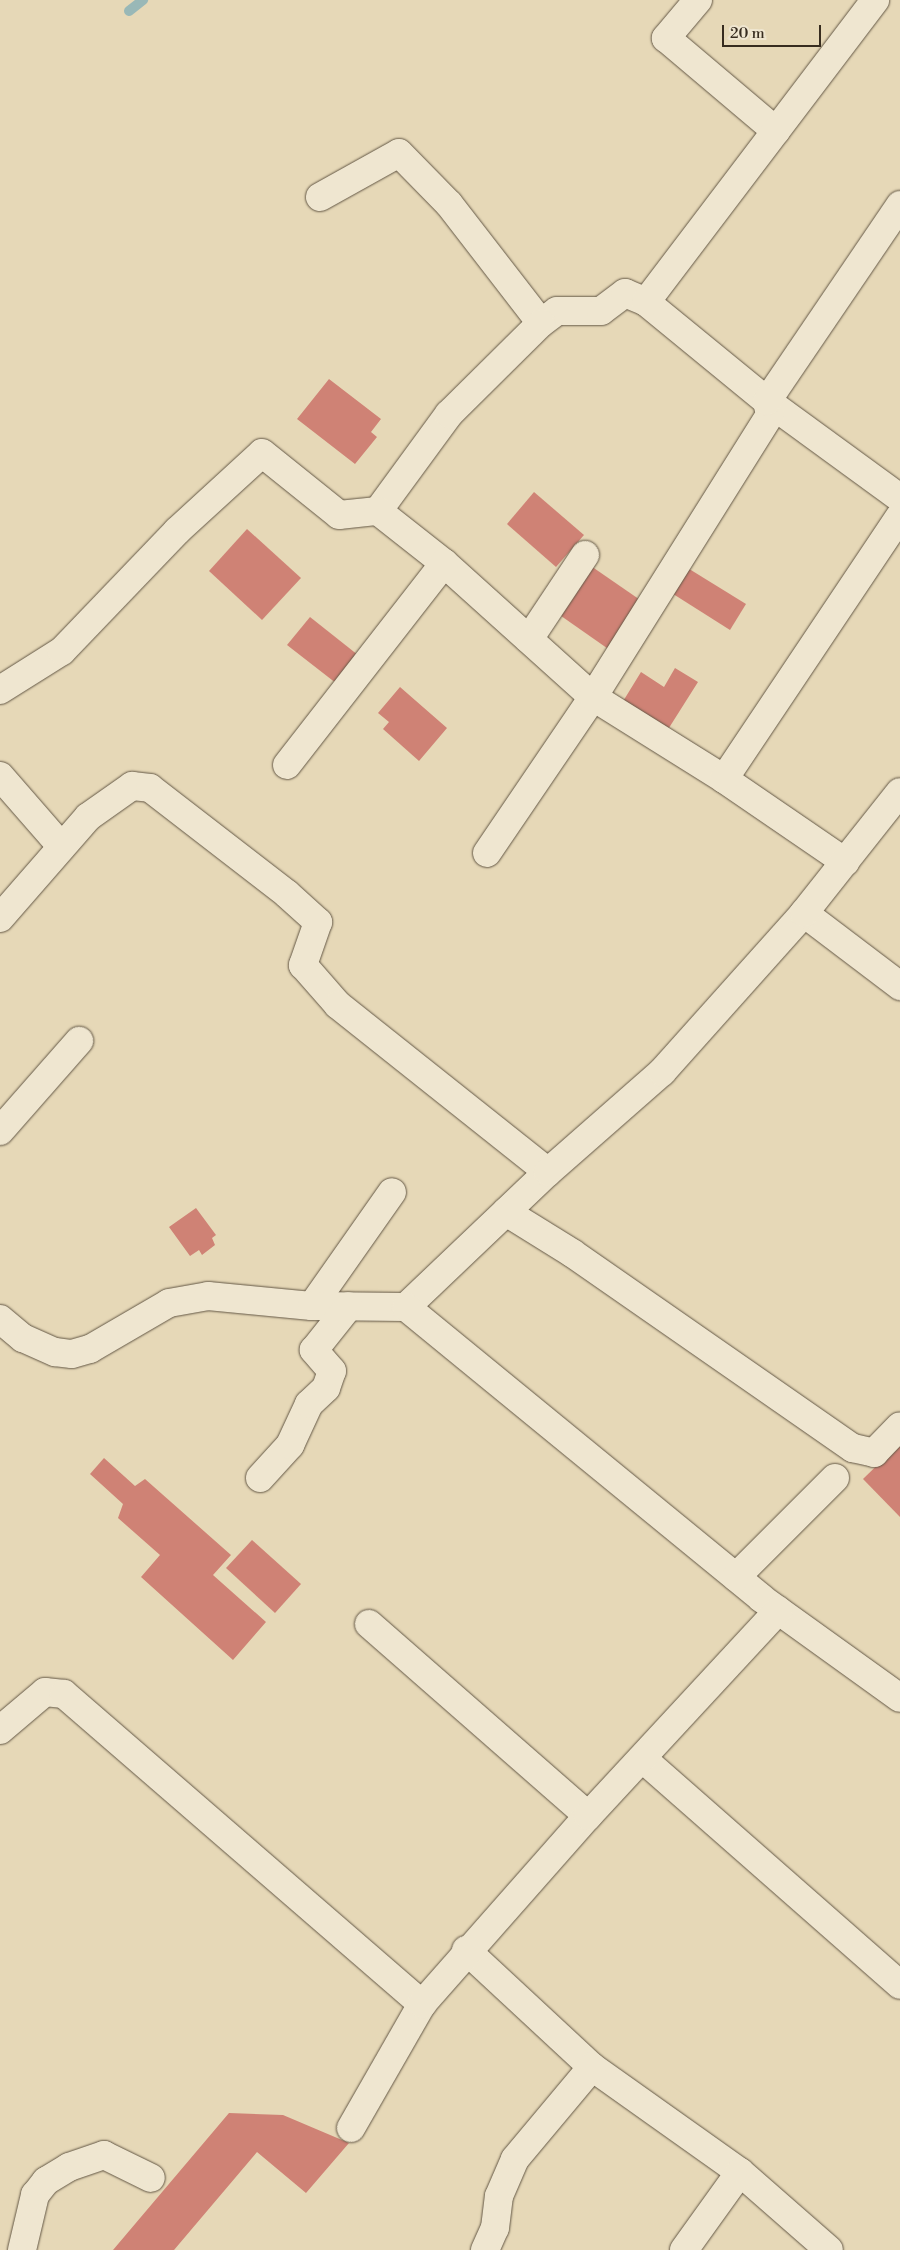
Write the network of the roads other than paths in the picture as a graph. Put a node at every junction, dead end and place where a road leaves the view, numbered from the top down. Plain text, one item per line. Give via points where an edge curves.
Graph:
1 (698, 0) edge
2 (875, 0) edge
3 (776, 131) junction
4 (320, 197) dead end
5 (900, 204) edge
6 (646, 302) junction
7 (541, 323) junction
8 (767, 402) junction
9 (900, 498) edge
10 (378, 511) junction
11 (900, 516) edge
12 (585, 555) dead end
13 (444, 563) junction
14 (529, 640) junction
15 (0, 690) edge
16 (593, 697) junction
17 (287, 765) dead end
18 (0, 776) edge
19 (724, 780) junction
20 (900, 792) edge
21 (62, 846) junction
22 (487, 853) dead end
23 (845, 862) junction
24 (804, 913) junction
25 (0, 918) edge
26 (900, 986) edge
27 (79, 1041) dead end
28 (0, 1131) edge
29 (548, 1172) junction
30 (392, 1192) dead end
31 (506, 1212) junction
32 (312, 1306) junction
33 (349, 1306) junction
34 (406, 1307) junction
35 (0, 1319) edge
36 (900, 1426) edge
37 (260, 1478) dead end
38 (835, 1478) dead end
39 (736, 1578) junction
40 (778, 1610) junction
41 (369, 1624) dead end
42 (900, 1698) edge
43 (0, 1730) edge
44 (643, 1759) junction
45 (588, 1816) junction
46 (466, 1950) junction
47 (900, 1985) edge
48 (422, 2004) junction
49 (592, 2067) junction
50 (350, 2128) dead end
51 (740, 2172) junction
52 (151, 2178) dead end
53 (22, 2250) edge
54 (485, 2250) edge
55 (684, 2250) edge
56 (829, 2250) edge

1 - 3 street via 666,38
2 - 3 street
3 - 6 street
4 - 7 street via 399,153 449,204
5 - 8 street
6 - 7 street via 625,293 601,311 557,311
6 - 8 street
7 - 10 street via 449,414
8 - 9 street
8 - 16 street via 770,415
10 - 13 street
10 - 15 street via 339,515 262,452 177,531 62,651
11 - 19 street
12 - 14 street
13 - 14 street
13 - 17 street
14 - 16 street
16 - 19 street
16 - 22 street
18 - 21 street
19 - 23 street
20 - 23 street
21 - 25 street
21 - 29 street via 109,800 132,786 150,788 287,894 318,922 303,965 338,1005
23 - 24 street
24 - 26 street
24 - 29 street via 662,1072
27 - 28 street
29 - 31 street
30 - 32 street
31 - 34 street
31 - 36 street via 580,1259 852,1448 874,1453
32 - 33 street
32 - 35 street via 208,1296 169,1303 90,1349 72,1354 56,1352 23,1338
33 - 34 street
33 - 37 street via 314,1350 332,1371 326,1388 309,1404 290,1444
34 - 39 street
38 - 39 street
39 - 40 street
40 - 42 street
40 - 44 street
41 - 45 street
43 - 48 street via 45,1692 64,1694
44 - 45 street
44 - 47 street
45 - 46 street
46 - 48 street
46 - 49 street
48 - 50 street
49 - 51 street
49 - 54 street via 515,2160 499,2196 495,2228
51 - 55 street
51 - 56 street
52 - 53 street via 104,2155 69,2167 46,2181 35,2195

